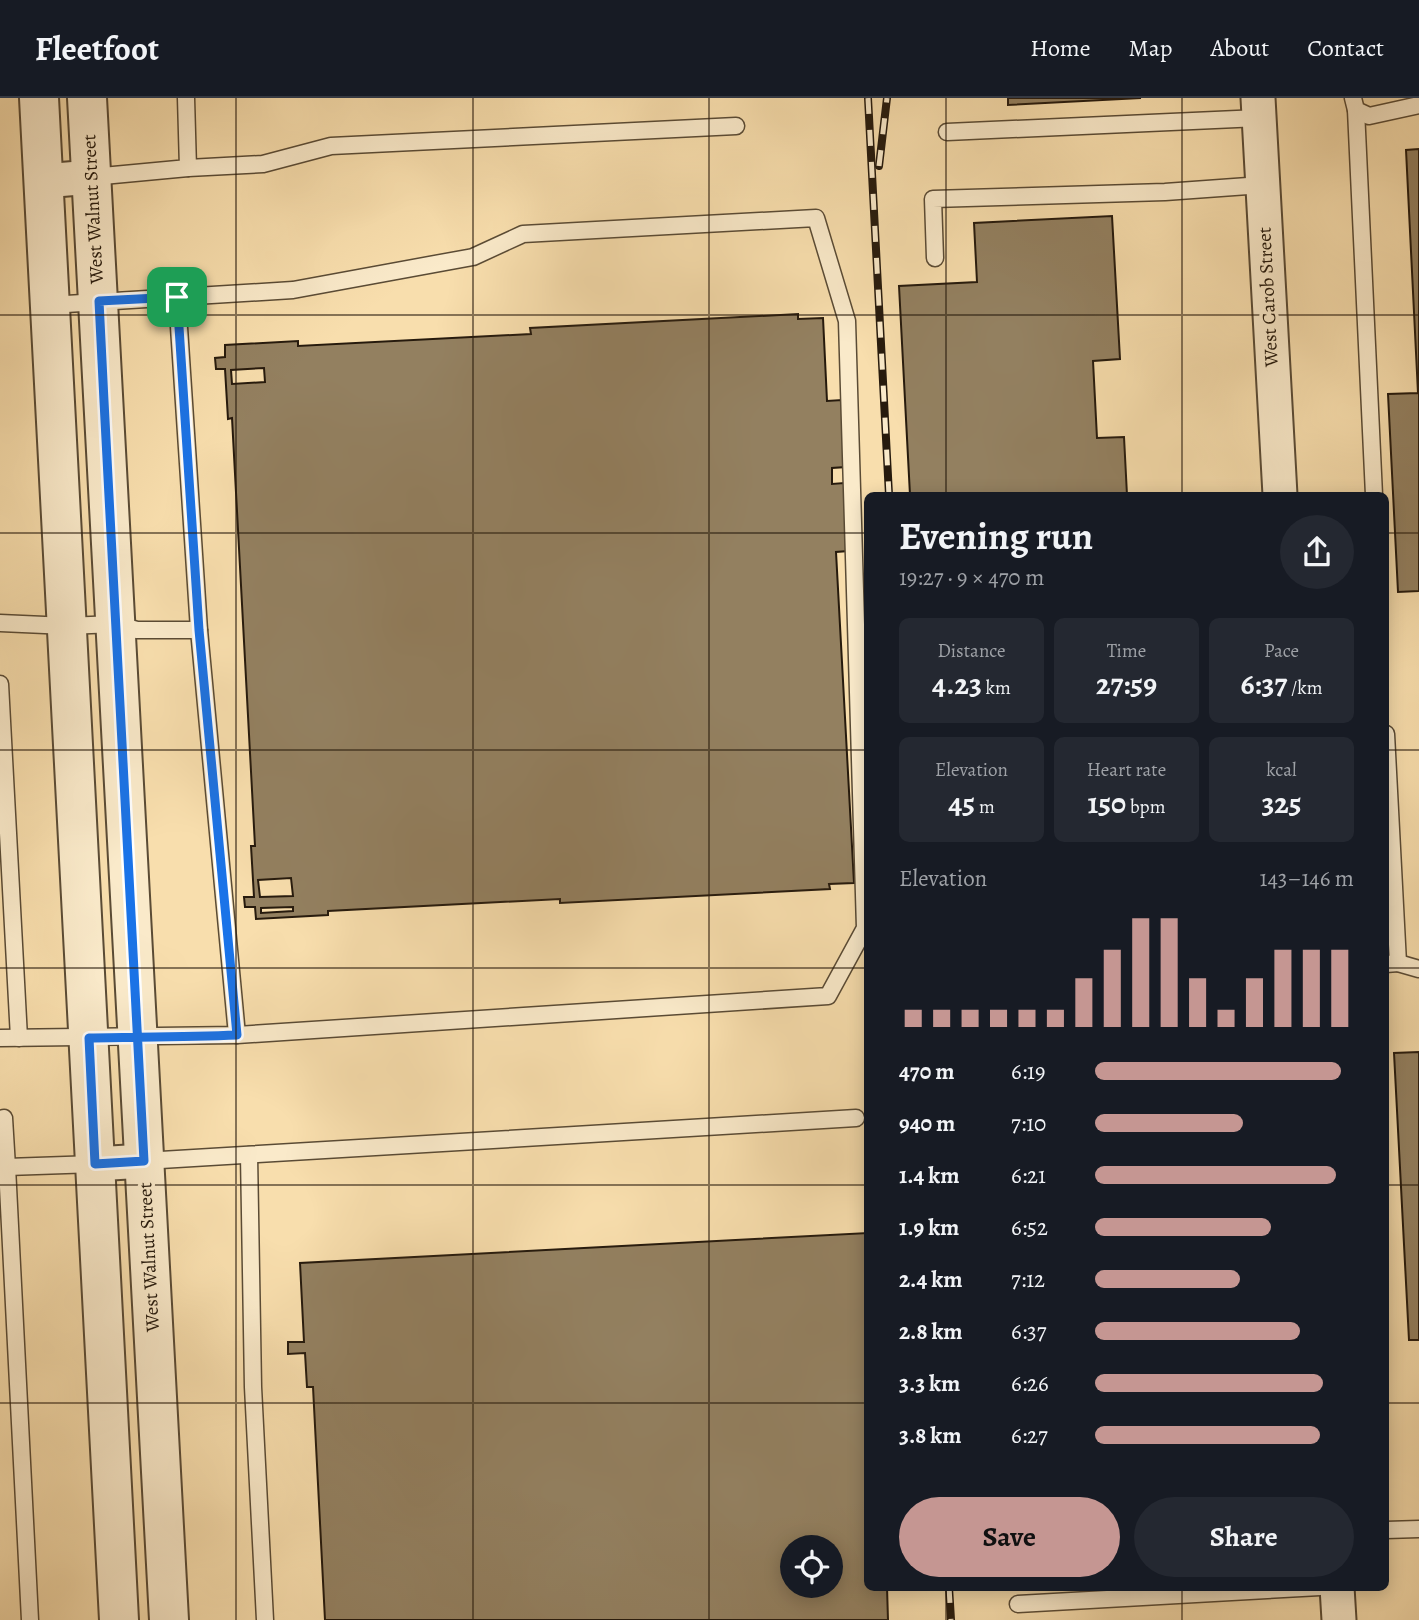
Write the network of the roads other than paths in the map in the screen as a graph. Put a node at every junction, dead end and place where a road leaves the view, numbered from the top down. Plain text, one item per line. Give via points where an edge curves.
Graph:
1 (39, 98) edge
2 (88, 98) edge
3 (186, 98) edge
4 (1355, 104) edge
5 (1419, 105) edge
6 (1259, 108) edge
7 (736, 125) dead end
8 (947, 132) dead end
9 (188, 168) junction
10 (92, 177) junction
11 (43, 181) junction
12 (1262, 185) junction
13 (935, 258) dead end
14 (177, 297) junction
15 (99, 301) junction
16 (50, 305) junction
17 (1280, 492) edge
18 (1374, 492) edge
19 (0, 623) edge
20 (116, 624) junction
21 (66, 626) junction
22 (199, 630) junction
23 (0, 684) edge
24 (1389, 848) edge
25 (864, 896) edge
26 (864, 930) edge
27 (1392, 963) edge
28 (1419, 969) edge
29 (237, 1035) junction
30 (138, 1037) junction
31 (0, 1038) edge
32 (19, 1038) junction
33 (89, 1038) junction
34 (856, 1118) dead end
35 (0, 1119) edge
36 (249, 1155) junction
37 (144, 1161) junction
38 (95, 1164) junction
39 (7, 1167) junction
40 (1389, 1530) edge
41 (1419, 1530) edge
42 (1250, 1591) edge
43 (1337, 1591) edge
44 (1018, 1604) dead end
45 (30, 1620) edge
46 (119, 1620) edge
47 (169, 1620) edge
48 (265, 1620) edge
49 (1339, 1620) edge

1 - 11 street
2 - 10 street, West Walnut Street
3 - 9 lane
4 - 5 lane via 1369,116
4 - 18 lane
6 - 8 lane
6 - 12 street, West Carob Street
7 - 9 lane via 331,146 263,164
9 - 10 lane
10 - 11 street
10 - 15 street, West Walnut Street
11 - 16 street
12 - 13 lane via 933,199
12 - 17 street, West Carob Street
14 - 15 lane
14 - 22 lane
14 - 25 lane via 306,288 473,257 523,234 817,218 846,321
15 - 16 lane
15 - 20 street, West Walnut Street
16 - 21 street
19 - 21 lane
20 - 21 lane
20 - 22 lane via 137,630
20 - 30 street, West Walnut Street
21 - 33 street
22 - 29 lane
23 - 32 lane
24 - 27 lane
26 - 29 lane via 828,996
27 - 28 lane
29 - 30 lane
30 - 33 lane
30 - 37 street, West Walnut Street
31 - 32 lane
32 - 33 lane
33 - 38 street
34 - 36 lane
35 - 39 lane via 4,1118
36 - 37 lane
36 - 48 lane via 253,1387
37 - 38 street
37 - 47 street, West Walnut Street
38 - 39 lane
38 - 46 street
39 - 45 lane
40 - 41 lane
42 - 44 lane
43 - 49 street

